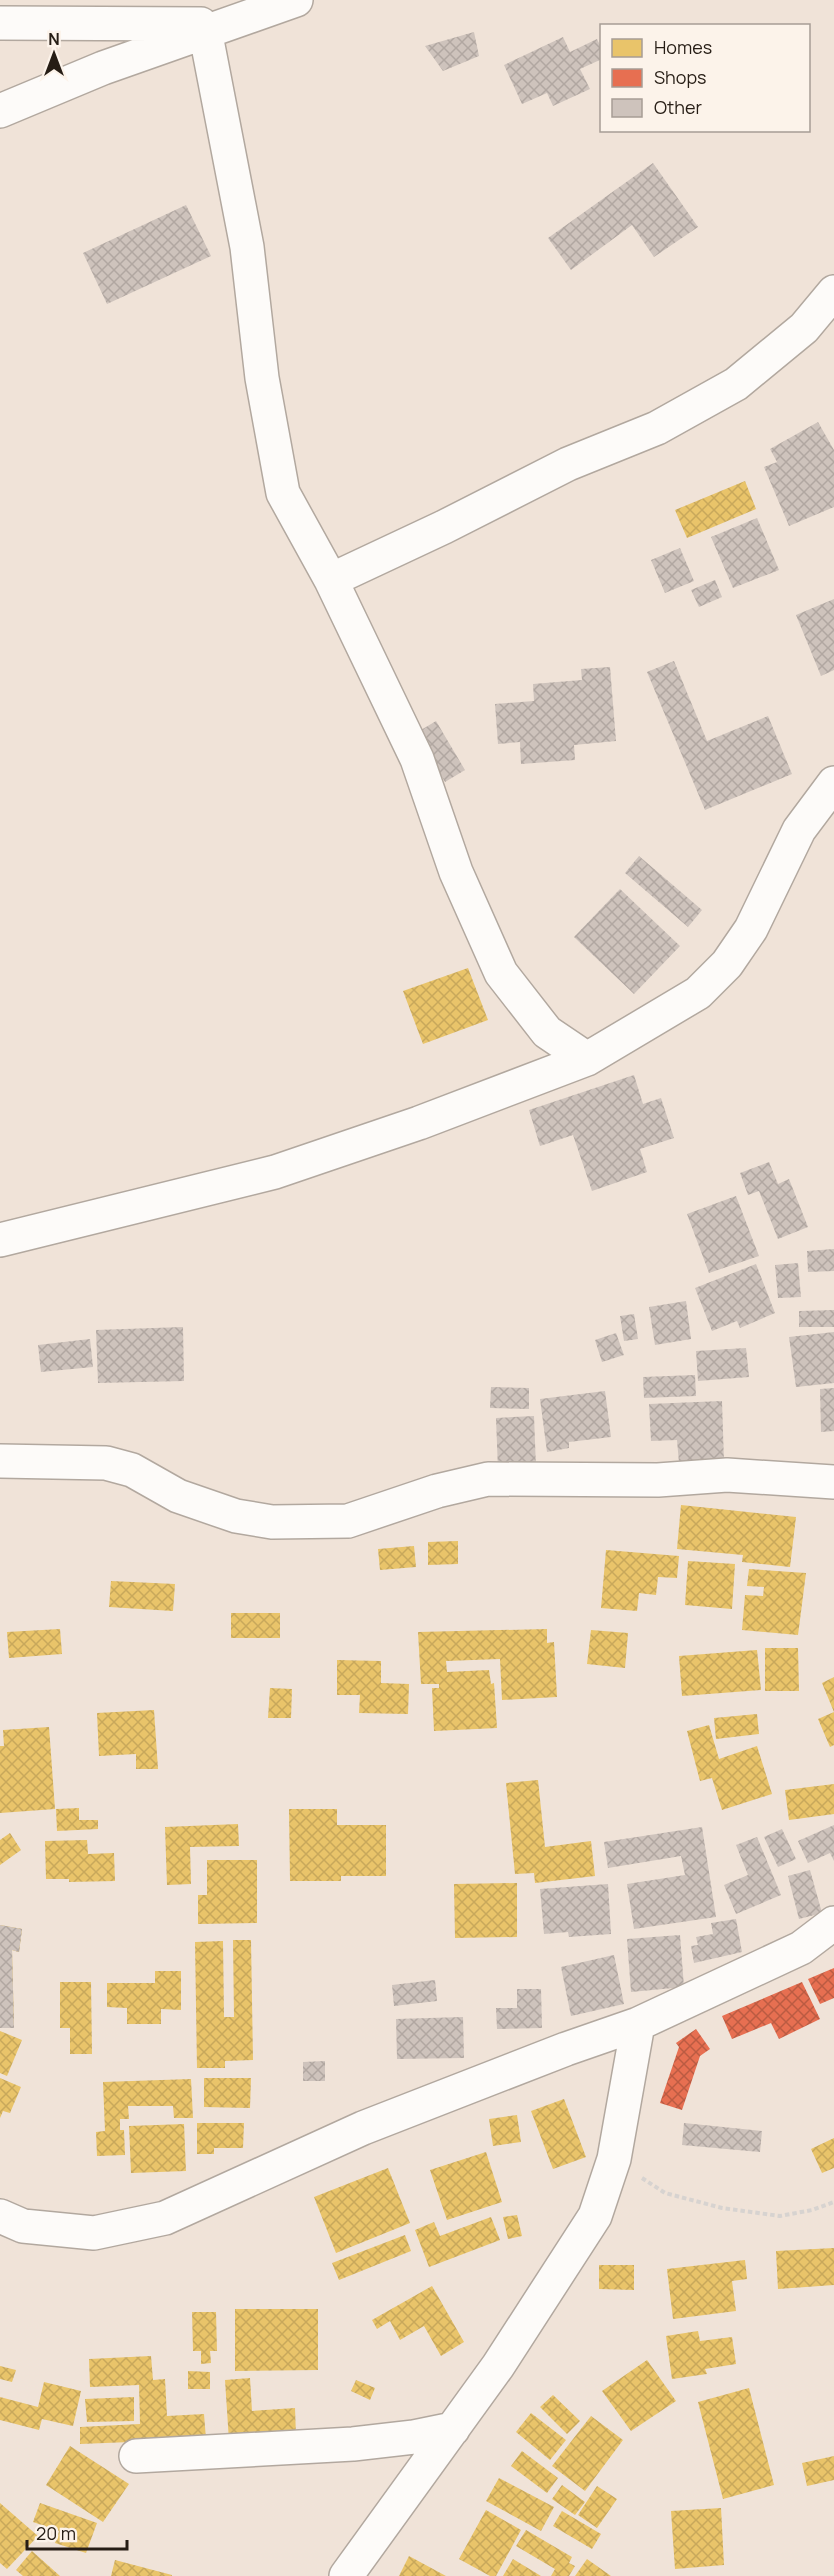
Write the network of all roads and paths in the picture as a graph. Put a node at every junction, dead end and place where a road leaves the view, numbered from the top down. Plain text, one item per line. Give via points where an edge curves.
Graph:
1 (296, 0) edge
2 (0, 23) edge
3 (213, 27) junction
4 (0, 111) edge
5 (834, 292) edge
6 (331, 580) junction
7 (834, 783) edge
8 (587, 1059) junction
9 (0, 1240) edge
10 (0, 1461) edge
11 (834, 1482) edge
12 (834, 1923) edge
13 (638, 2024) junction
14 (614, 2159) junction
15 (834, 2202) edge
16 (0, 2216) edge
17 (453, 2429) junction
18 (136, 2456) dead end
19 (346, 2576) edge

1 - 3 street
2 - 3 street
3 - 4 street
3 - 6 street via 247,247 262,378 283,493
5 - 6 street via 804,328 736,384 657,428 568,464
6 - 8 street via 417,759 456,872 501,973 547,1032
7 - 8 street via 799,830 751,929 727,964 698,993
8 - 9 street via 420,1123 275,1172
10 - 11 street via 106,1464 132,1470 178,1496 236,1516 272,1522 348,1521 437,1491 488,1479 658,1480 727,1475
12 - 13 street via 801,1948
13 - 14 street
13 - 16 street via 363,2128 165,2218 94,2234 23,2226
14 - 15 path via 665,2193 722,2208 780,2216
14 - 17 street via 595,2216 535,2312
17 - 18 street via 353,2444
17 - 19 street

